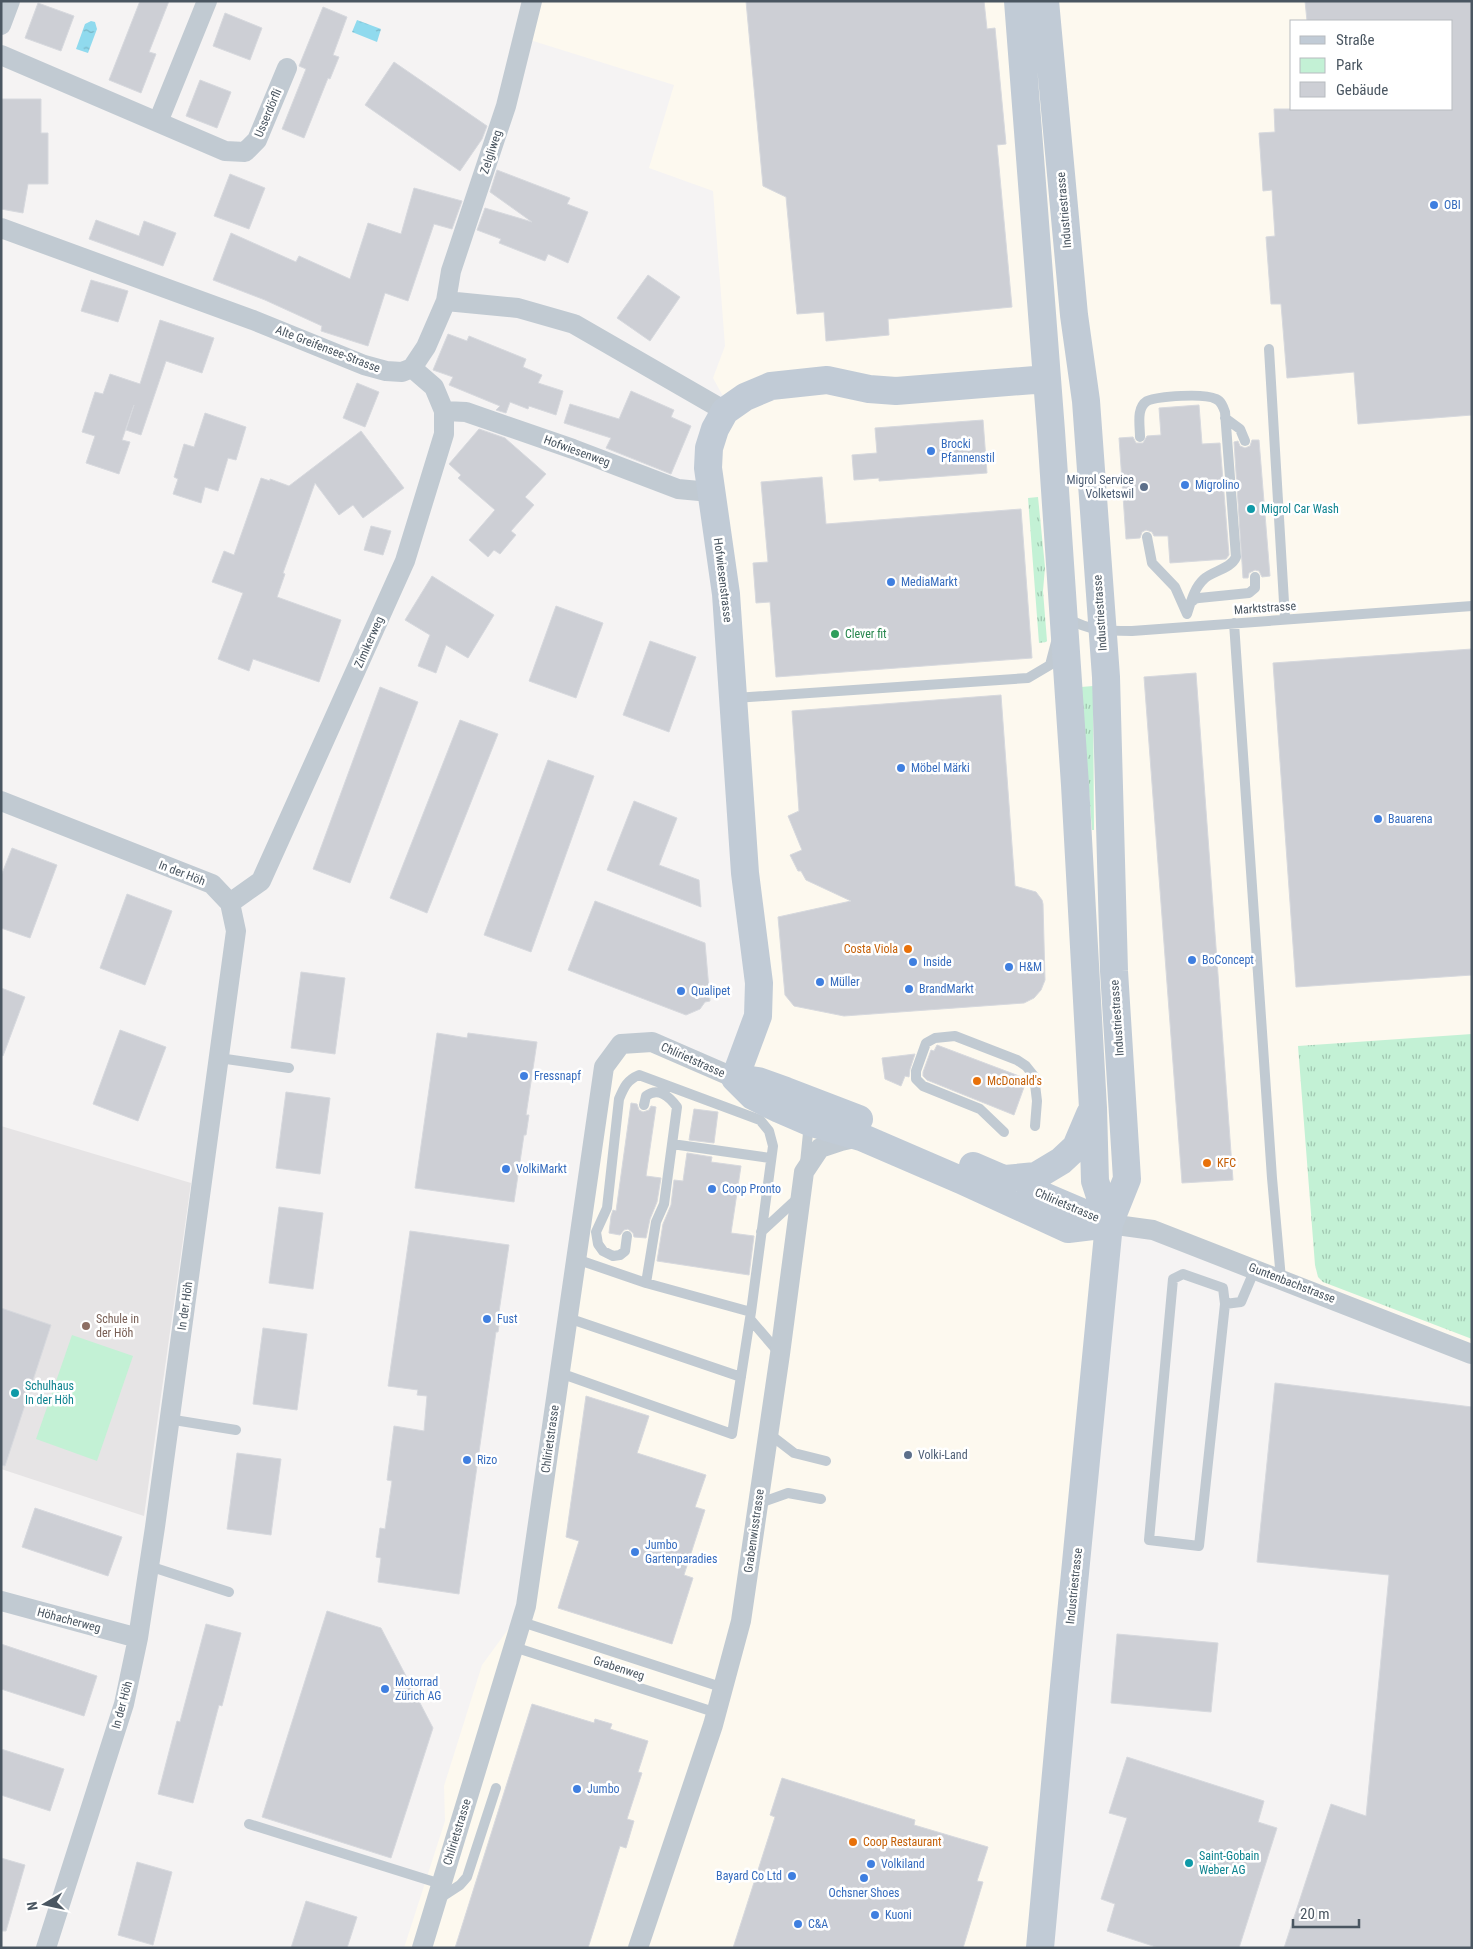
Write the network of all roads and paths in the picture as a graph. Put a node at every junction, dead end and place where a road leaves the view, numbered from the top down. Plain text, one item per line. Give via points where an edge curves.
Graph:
1 (10, 1) edge
2 (207, 1) edge
3 (532, 1) edge
4 (1018, 1) edge
5 (1044, 1) edge
6 (1, 25) edge
7 (1, 54) edge
8 (287, 68) dead end
9 (158, 122) junction
10 (1, 228) edge
11 (446, 300) junction
12 (1269, 349) dead end
13 (412, 368) junction
14 (1047, 379) junction
15 (444, 411) junction
16 (725, 411) junction
17 (1225, 418) junction
18 (1140, 436) dead end
19 (1245, 441) dead end
20 (710, 492) junction
21 (1147, 537) dead end
22 (1256, 577) dead end
23 (1190, 603) junction
24 (1472, 606) edge
25 (1187, 614) junction
26 (1063, 617) junction
27 (1285, 620) junction
28 (1234, 623) junction
29 (1188, 627) junction
30 (1101, 631) junction
31 (734, 698) junction
32 (1, 801) edge
33 (230, 903) junction
34 (219, 1058) junction
35 (289, 1068) dead end
36 (735, 1078) junction
37 (644, 1105) dead end
38 (1093, 1108) junction
39 (807, 1111) junction
40 (1035, 1126) dead end
41 (1004, 1132) dead end
42 (861, 1136) junction
43 (672, 1144) junction
44 (770, 1158) junction
45 (804, 1172) junction
46 (1005, 1179) junction
47 (801, 1196) junction
48 (1110, 1224) junction
49 (761, 1232) junction
50 (628, 1236) dead end
51 (576, 1259) junction
52 (1255, 1269) junction
53 (1281, 1279) junction
54 (646, 1283) junction
55 (1225, 1304) junction
56 (750, 1316) junction
57 (568, 1318) junction
58 (780, 1354) junction
59 (1471, 1354) edge
60 (560, 1373) junction
61 (741, 1376) junction
62 (168, 1419) junction
63 (236, 1430) dead end
64 (768, 1433) junction
65 (826, 1461) dead end
66 (821, 1499) dead end
67 (757, 1504) junction
68 (149, 1566) junction
69 (229, 1592) dead end
70 (1, 1601) edge
71 (522, 1622) junction
72 (138, 1638) junction
73 (514, 1647) junction
74 (724, 1688) junction
75 (717, 1713) junction
76 (496, 1788) dead end
77 (250, 1824) dead end
78 (439, 1892) junction
79 (46, 1948) edge
80 (422, 1948) edge
81 (638, 1948) edge
82 (1040, 1948) edge

1 - 6 street
2 - 9 street
3 - 11 street, Zelgliweg via 506,106 451,271
4 - 14 main road, Industriestrasse
5 - 30 main road, Industriestrasse via 1074,314 1086,401
7 - 9 street, Usserdörfli
8 - 9 street, Usserdörfli via 257,140 245,152 225,151
10 - 13 street, Alte Greifensee-Strasse via 252,320 364,365 402,372
11 - 13 street via 426,347
11 - 16 street via 518,308 574,324
12 - 27 lane
13 - 15 street, Zimikerweg via 434,387
14 - 16 main road, Hofwiesenstrasse via 896,391 827,380 803,382 771,386 745,397
14 - 26 main road, Industriestrasse
15 - 20 street, Hofwiesenweg via 466,412 678,489
15 - 33 street, Zimikerweg via 444,434 401,568 262,881
16 - 20 main road, Hofwiesenstrasse via 714,429 709,448
17 - 18 lane via 1221,402 1207,396 1151,399 1140,410
17 - 19 lane via 1240,429
17 - 23 lane via 1236,557 1232,563 1202,580
20 - 31 main road, Hofwiesenstrasse via 726,594
21 - 25 lane via 1152,563 1175,587
22 - 23 lane via 1255,588 1249,593 1199,598
23 - 25 lane
24 - 27 lane, Marktstrasse
25 - 29 lane
26 - 30 lane, Marktstrasse
26 - 31 lane via 1050,665 1028,678
26 - 38 main road, Industriestrasse
27 - 28 lane, Marktstrasse
28 - 29 lane, Marktstrasse
28 - 53 lane
29 - 30 lane, Marktstrasse
30 - 48 main road, Industriestrasse via 1106,677 1114,971 1127,1179
31 - 36 main road, Hofwiesenstrasse via 745,873 759,983 758,1016
32 - 33 street, In der Höh via 212,884
33 - 34 street, In der Höh via 236,931
34 - 35 lane
34 - 62 street, In der Höh
36 - 39 main road, Chlirietstrasse via 758,1081
36 - 51 street, Chlirietstrasse via 652,1042 621,1044 604,1067
37 - 43 lane via 646,1096 660,1092 677,1106
38 - 46 main road, Chlirietstrasse via 1076,1147 1061,1161 1036,1176
38 - 48 main road, Industriestrasse via 1095,1181
39 - 42 main road, Chlirietstrasse
39 - 45 lane
39 - 46 main road, Chlirietstrasse via 899,1134
40 - 41 lane via 1034,1076 1021,1063 955,1036 935,1038 926,1043 916,1079 923,1086 980,1109
42 - 45 street, Grabenwisstrasse via 820,1148
42 - 48 main road, Chlirietstrasse via 1068,1229
43 - 44 lane
43 - 54 lane via 664,1204 656,1222
44 - 49 lane
44 - 50 lane via 773,1146 769,1131 760,1120 639,1075 631,1078 624,1085 619,1099 607,1208 596,1232 598,1244 613,1256 625,1251
45 - 47 street, Grabenwisstrasse
46 - 48 main road, Chlirietstrasse
47 - 49 lane
47 - 58 street, Grabenwisstrasse
48 - 52 street, Guntenbachstrasse via 1153,1230
48 - 82 main road, Industriestrasse
49 - 56 lane
51 - 54 lane
51 - 57 street, Chlirietstrasse
52 - 53 street, Guntenbachstrasse
52 - 55 lane via 1241,1302
53 - 59 street, Guntenbachstrasse
54 - 56 lane
55 - 55 lane via 1199,1546 1149,1540 1174,1279 1183,1274 1223,1288
56 - 58 lane
56 - 61 lane
57 - 60 street, Chlirietstrasse
57 - 61 lane
58 - 64 street, Grabenwisstrasse
60 - 61 lane via 732,1434
60 - 71 street, Chlirietstrasse
62 - 63 lane
62 - 68 street, In der Höh
64 - 65 lane via 794,1453
64 - 67 street, Grabenwisstrasse
66 - 67 lane via 788,1494
67 - 74 street, Grabenwisstrasse via 742,1621
68 - 69 lane
68 - 72 street, In der Höh
70 - 72 street, Höhacherweg
71 - 73 street, Chlirietstrasse
71 - 74 lane
72 - 79 street, In der Höh via 124,1704
73 - 75 lane, Grabenweg
73 - 78 street, Chlirietstrasse
74 - 75 street, Grabenwisstrasse
75 - 81 street, Grabenwisstrasse
76 - 78 lane via 467,1877 460,1885
77 - 78 lane
78 - 80 street, Chlirietstrasse

